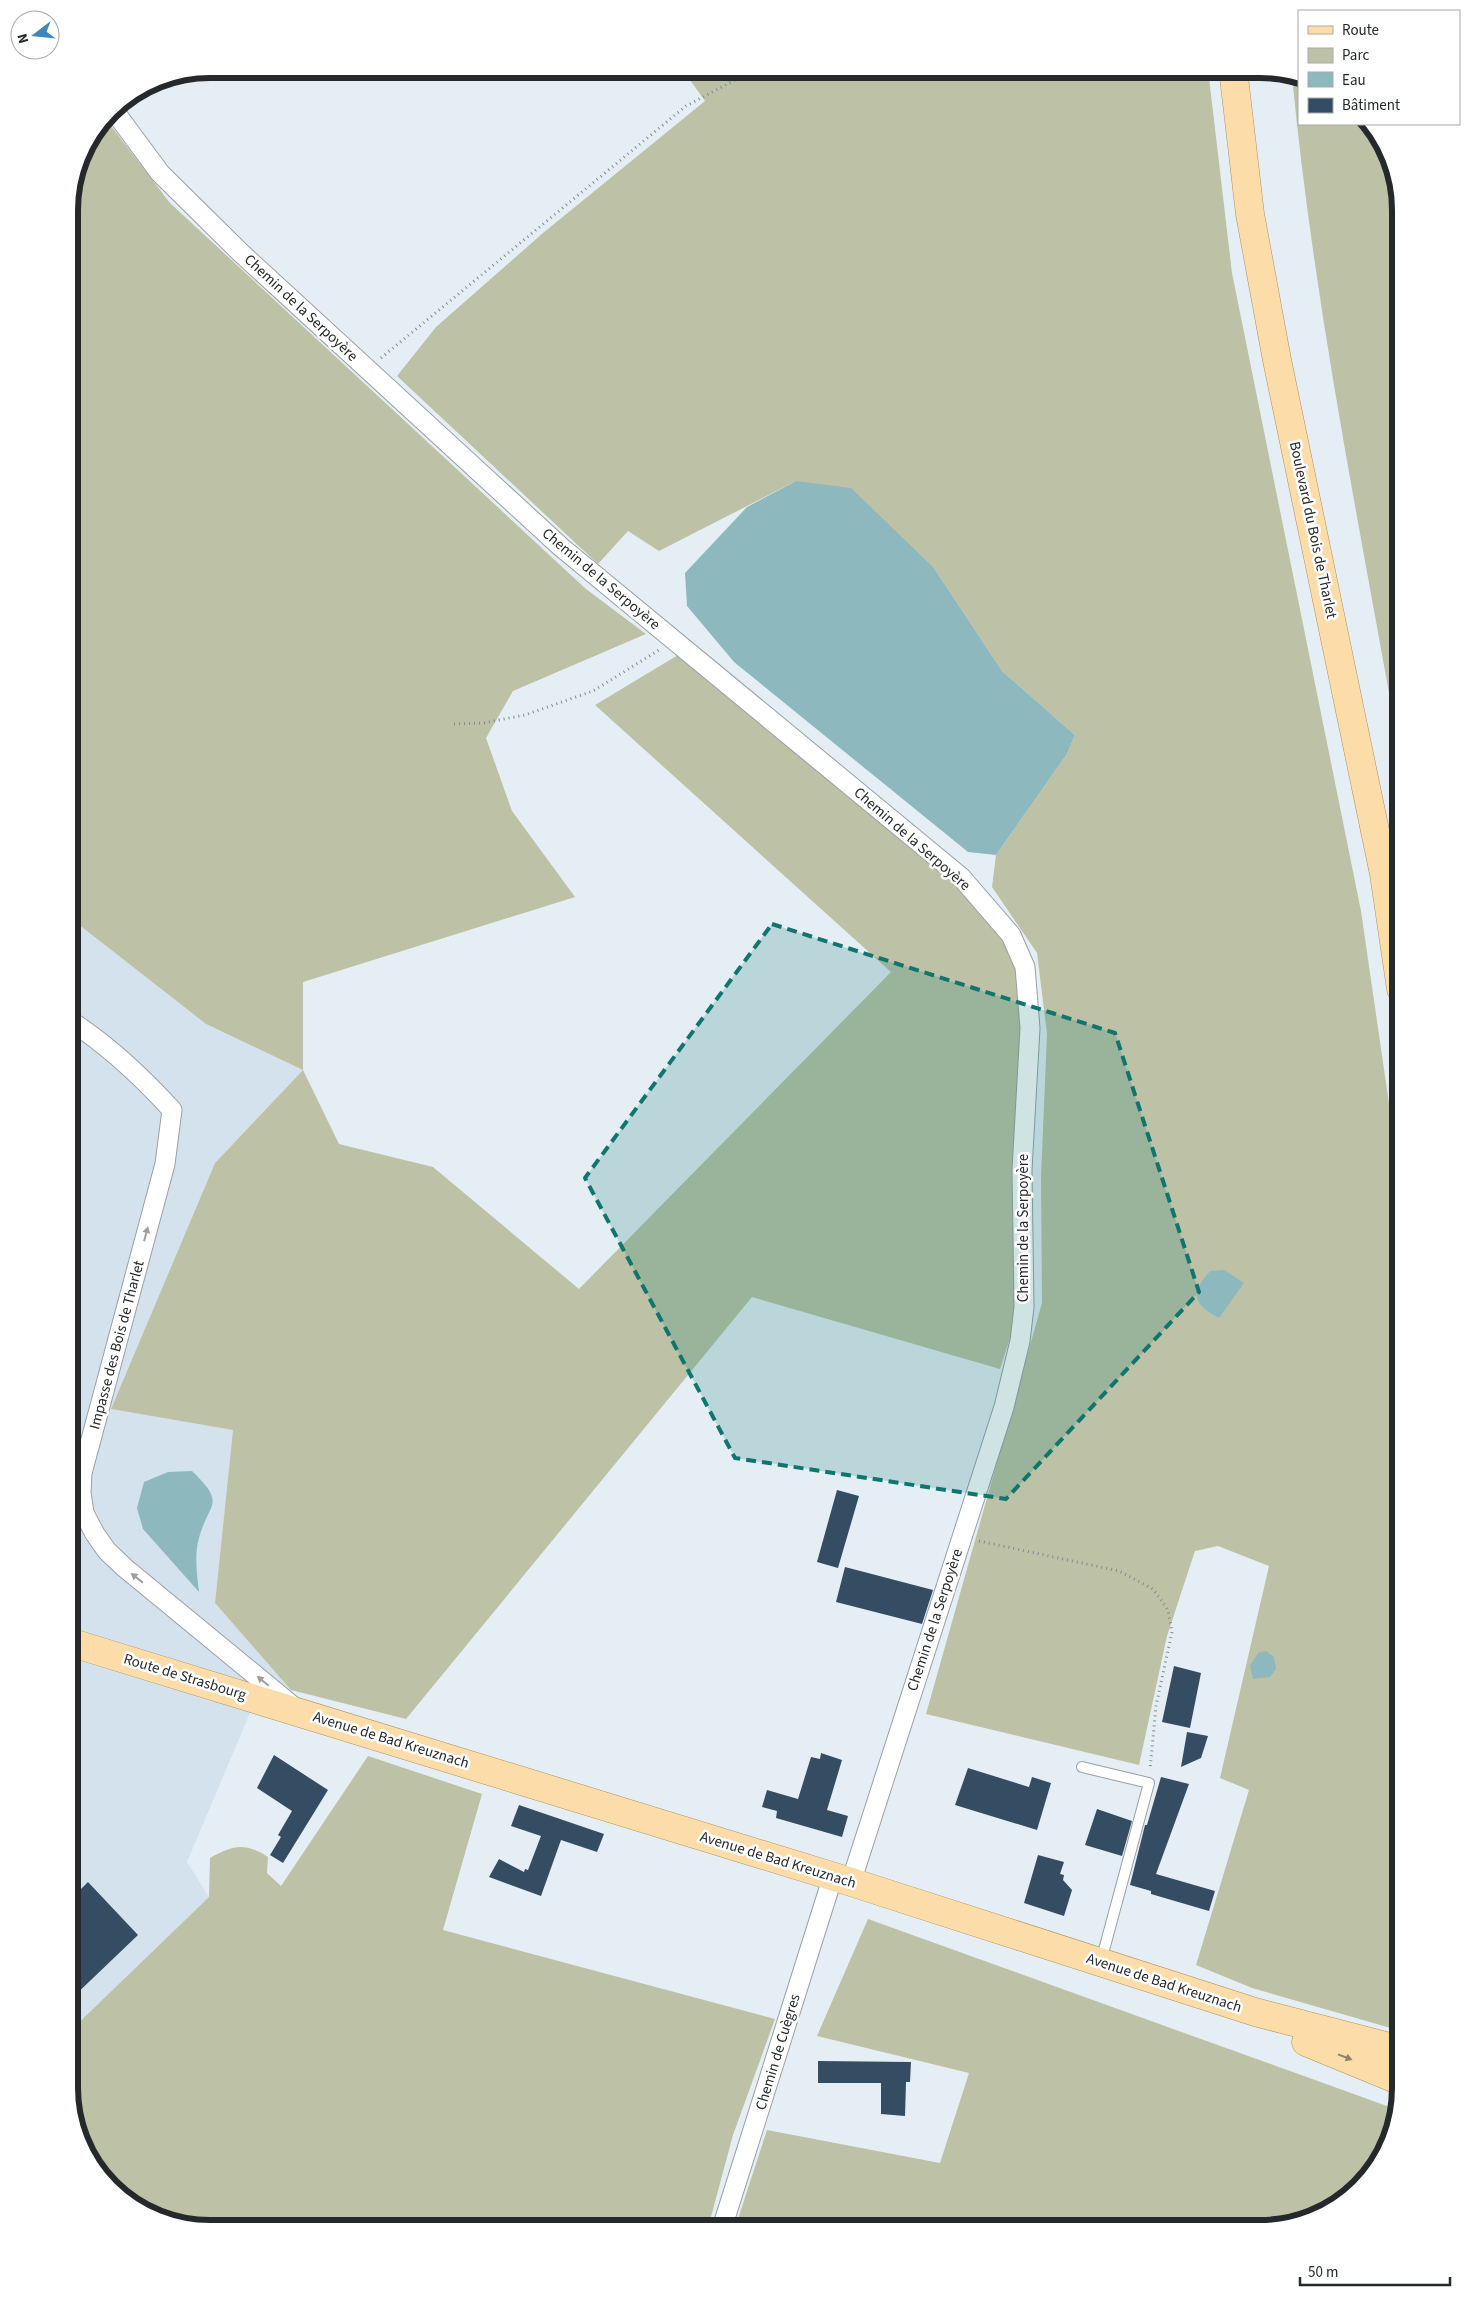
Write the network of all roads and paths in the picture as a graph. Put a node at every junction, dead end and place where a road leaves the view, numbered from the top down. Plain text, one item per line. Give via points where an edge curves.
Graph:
1 (747, 78) edge
2 (1234, 78) edge
3 (117, 115) edge
4 (368, 369) junction
5 (675, 641) junction
6 (454, 724) dead end
7 (1392, 930) edge
8 (78, 1026) edge
9 (84, 1512) junction
10 (77, 1520) edge
11 (962, 1538) junction
12 (77, 1644) edge
13 (300, 1712) junction
14 (1082, 1767) dead end
15 (1149, 1783) junction
16 (842, 1879) junction
17 (1101, 1962) junction
18 (1255, 2012) junction
19 (1392, 2048) edge
20 (1392, 2076) edge
21 (725, 2219) edge

1 - 4 path via 735,80 686,106
2 - 7 main road, Boulevard du Bois de Tharlet via 1250,214 1277,360 1382,865
3 - 4 street, Chemin de la Serpoyère via 160,173 241,253
4 - 5 street, Chemin de la Serpoyère via 561,547
5 - 6 path via 593,691 525,715 483,723
5 - 11 street, Chemin de la Serpoyère via 961,877 1011,935 1025,967 1030,1028 1022,1170 1024,1307 1004,1407
9 -> 8 street, Impasse des Bois de Tharlet via 82,1473 165,1164 172,1110 141,1077
9 - 10 lane
13 -> 9 street, Impasse des Bois de Tharlet via 125,1568 94,1534
11 - 15 path via 1119,1571 1152,1589 1168,1610 1172,1632 1156,1706
11 - 16 street, Chemin de la Serpoyère
12 - 13 main road, Route de Strasbourg
13 - 16 main road, Avenue de Bad Kreuznach
14 - 15 lane
15 - 17 lane
16 - 17 main road, Avenue de Bad Kreuznach
16 - 21 street, Chemin de Cuègres
17 - 18 main road, Avenue de Bad Kreuznach
18 - 19 main road, Avenue de Bad Kreuznach
18 -> 20 main road, Avenue de Bad Kreuznach via 1305,2041

